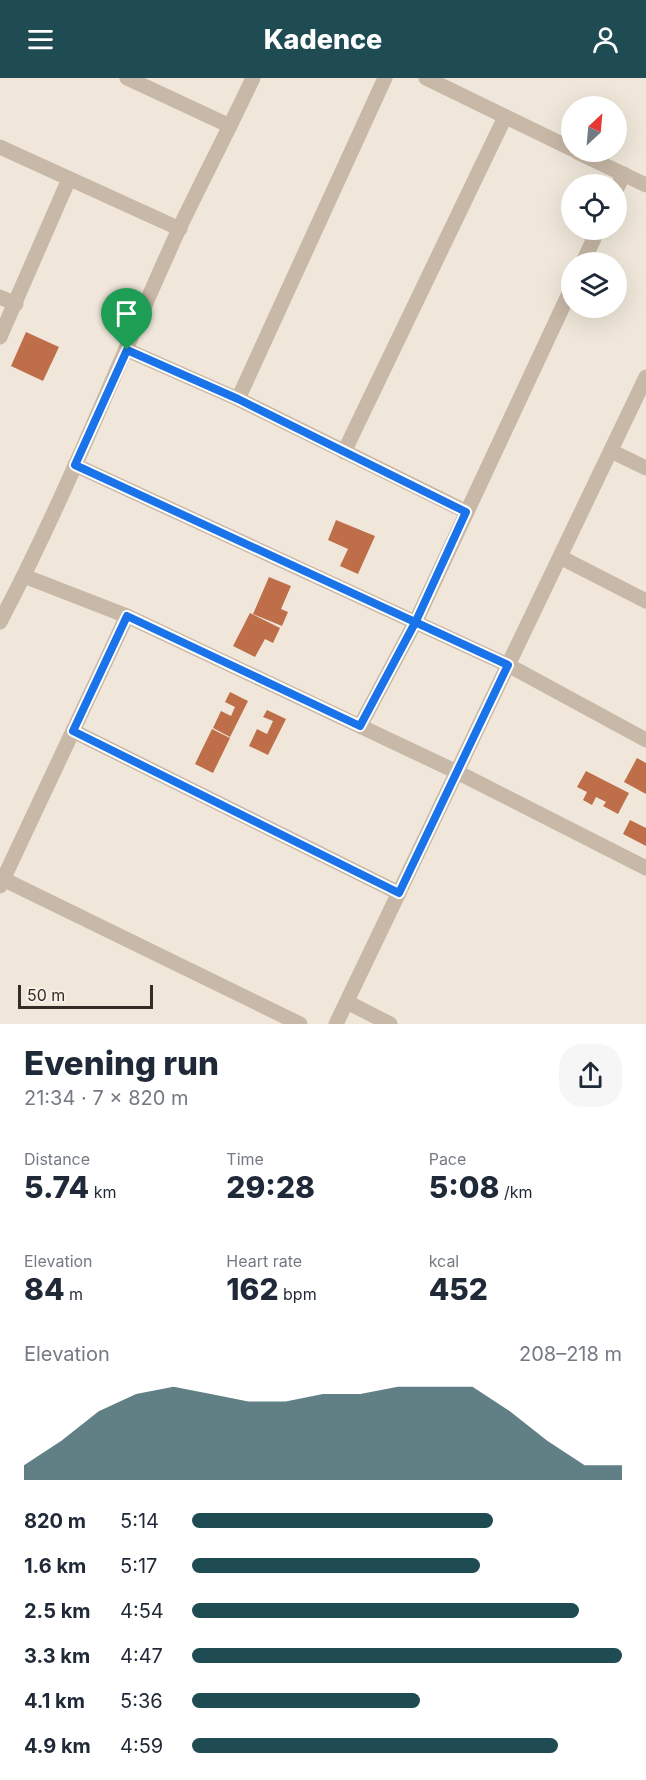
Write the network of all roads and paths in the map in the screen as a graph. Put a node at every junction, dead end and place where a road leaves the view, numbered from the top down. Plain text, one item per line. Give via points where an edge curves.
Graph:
1 (127, 78) edge
2 (253, 78) edge
3 (384, 78) edge
4 (426, 78) edge
5 (505, 117) junction
6 (230, 126) junction
7 (561, 144) edge
8 (0, 147) edge
9 (598, 162) edge
10 (624, 174) edge
11 (627, 176) edge
12 (69, 179) junction
13 (646, 185) edge
14 (180, 229) junction
15 (0, 297) edge
16 (16, 304) junction
17 (561, 310) edge
18 (0, 338) edge
19 (127, 350) junction
20 (646, 377) edge
21 (238, 399) junction
22 (610, 451) junction
23 (344, 452) junction
24 (75, 465) junction
25 (646, 468) edge
26 (466, 512) junction
27 (560, 557) junction
28 (24, 576) junction
29 (646, 601) edge
30 (127, 616) junction
31 (416, 621) junction
32 (0, 622) edge
33 (508, 665) junction
34 (360, 726) junction
35 (73, 731) junction
36 (646, 740) edge
37 (457, 772) junction
38 (646, 868) edge
39 (2, 883) edge
40 (399, 893) junction
41 (347, 1002) junction
42 (300, 1024) edge
43 (336, 1024) edge
44 (390, 1024) edge

1 - 6 street
2 - 6 street
3 - 21 street
4 - 5 street
5 - 7 street
5 - 23 street
6 - 14 street
8 - 12 street
9 - 10 street
11 - 13 street
12 - 14 street
12 - 16 street
14 - 19 street
15 - 16 street
16 - 18 street
17 - 26 street
19 - 21 street
19 - 24 street
20 - 22 street
21 - 23 street
22 - 25 street
22 - 27 street
23 - 26 street
24 - 28 street
24 - 31 street
26 - 31 street
27 - 29 street
27 - 33 street
28 - 30 street
28 - 32 street
30 - 34 street
30 - 35 street
31 - 33 street
31 - 34 street
33 - 36 street
33 - 37 street
34 - 37 street
35 - 39 street
35 - 40 street
37 - 38 street
37 - 40 street
39 - 42 street
40 - 41 street
41 - 43 street
41 - 44 street

